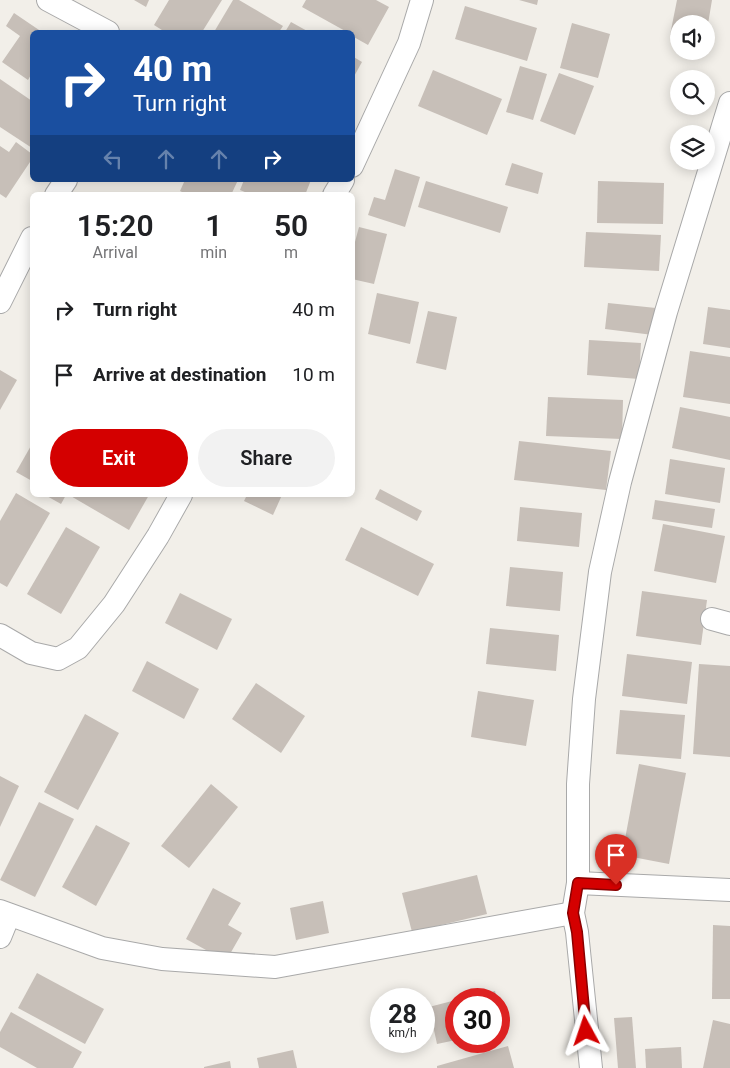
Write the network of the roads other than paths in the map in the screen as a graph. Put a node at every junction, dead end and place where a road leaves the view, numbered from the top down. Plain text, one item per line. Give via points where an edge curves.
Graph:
1 (48, 0) edge
2 (422, 0) edge
3 (104, 30) edge
4 (730, 104) edge
5 (355, 159) edge
6 (30, 242) edge
7 (0, 302) edge
8 (179, 497) edge
9 (0, 635) edge
10 (578, 883) junction
11 (730, 890) edge
12 (4, 913) edge
13 (573, 913) junction
14 (0, 937) edge
15 (591, 1068) edge

1 - 3 street
2 - 5 street via 409,43
4 - 10 street via 663,322 620,482 600,572 584,699 578,784
6 - 7 street
8 - 9 street via 114,604 78,648 58,659 31,653
10 - 11 street
10 - 13 street
12 - 13 street via 102,948 162,959 275,967
12 - 14 street
13 - 15 street

